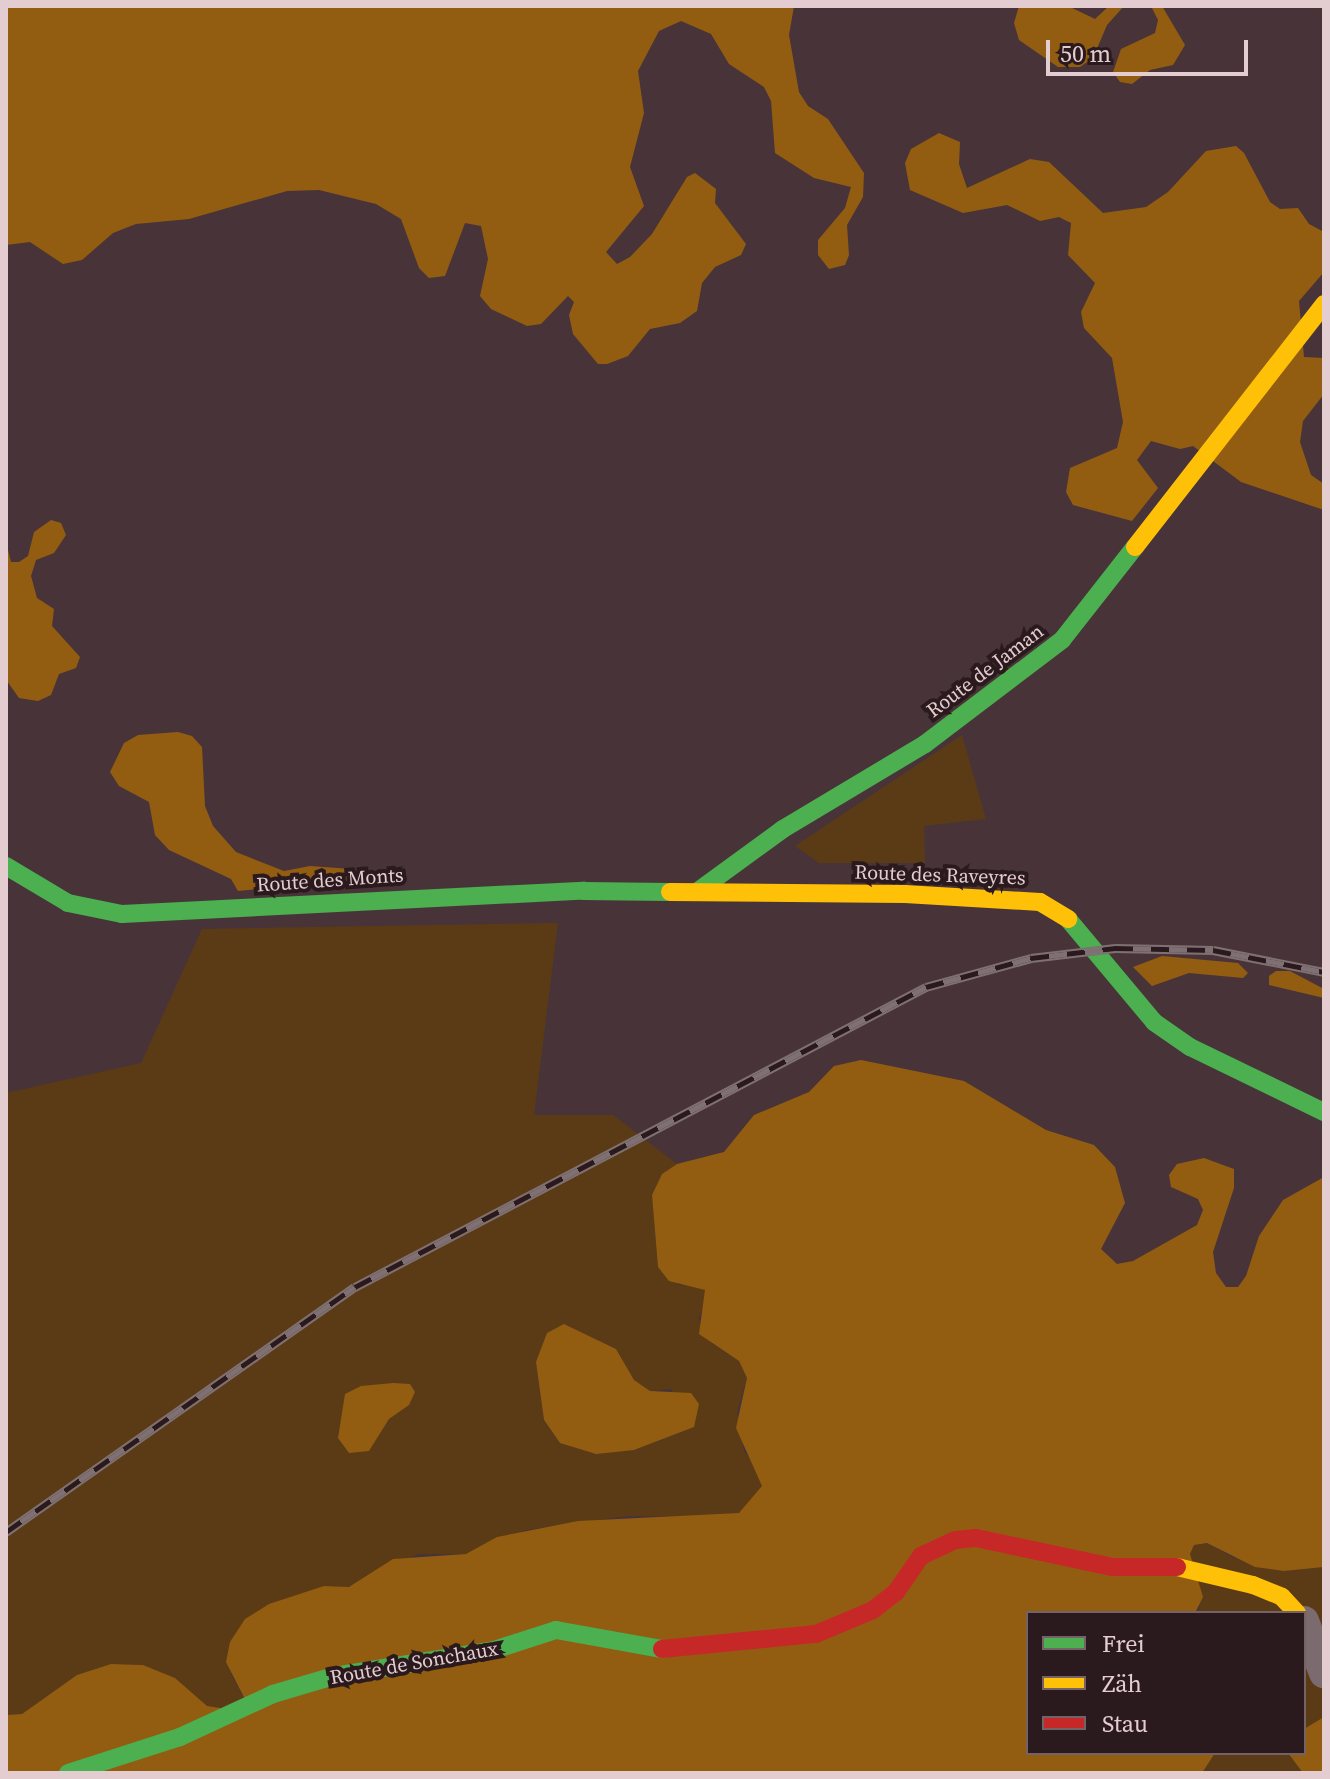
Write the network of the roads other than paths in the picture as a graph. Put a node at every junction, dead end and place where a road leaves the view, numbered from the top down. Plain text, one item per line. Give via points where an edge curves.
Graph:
1 (1324, 304) edge
2 (6, 866) edge
3 (668, 891) joint
4 (698, 891) junction
5 (1324, 1112) edge
6 (1295, 1611) edge
7 (1306, 1626) edge
8 (1324, 1673) edge
9 (68, 1773) edge

1 - 4 street, Route de Jaman via 1062,640 925,744 783,829
2 - 3 street, Route des Monts via 68,903 122,914 405,897
3 - 4 street, Route des Raveyres
4 - 5 street, Route des Raveyres via 905,894 1028,900 1051,906 1090,939 1154,1022 1190,1047
6 - 9 street, Route de Sonchaux via 1282,1597 1253,1585 1186,1567 1113,1567 976,1538 956,1540 921,1556 896,1592 873,1610 816,1634 654,1650 595,1633 556,1630 494,1650 322,1679 273,1694 180,1737
7 - 8 street

